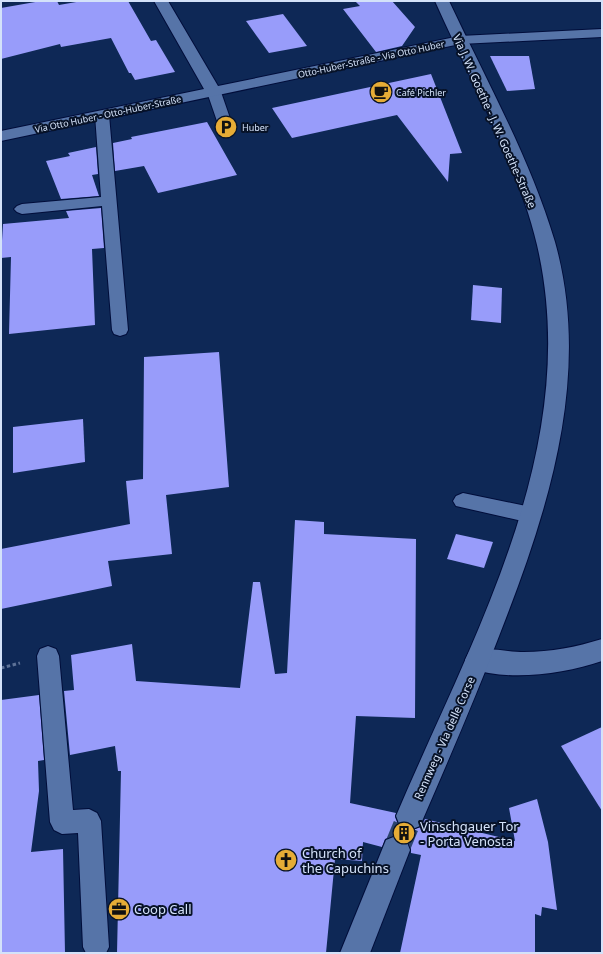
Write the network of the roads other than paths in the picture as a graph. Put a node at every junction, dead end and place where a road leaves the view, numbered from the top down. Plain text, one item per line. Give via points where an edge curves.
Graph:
1 (161, 1) edge
2 (442, 1) edge
3 (602, 33) edge
4 (460, 40) junction
5 (214, 92) junction
6 (102, 115) junction
7 (226, 127) dead end
8 (1, 136) edge
9 (108, 201) junction
10 (22, 209) dead end
11 (120, 330) dead end
12 (463, 501) dead end
13 (531, 515) junction
14 (602, 650) edge
15 (48, 656) dead end
16 (478, 660) junction
17 (410, 816) tunnel mouth
18 (396, 850) tunnel mouth
19 (96, 947) dead end
20 (355, 953) edge

1 - 5 main road
2 - 4 main road, Via J. W. Goethe - J. W. Goethe-Straße
3 - 4 main road, Otto-Huber-Straße - Via Otto Huber
4 - 5 main road, Otto-Huber-Straße - Via Otto Huber
4 - 13 main road, Via J. W. Goethe - J. W. Goethe-Straße via 526,186 546,245 558,306 559,372 556,409
5 - 6 main road, Via Otto Huber - Otto-Huber-Straße
5 - 7 lane
6 - 8 main road, Via Otto Huber - Otto-Huber-Straße
6 - 9 lane
9 - 10 lane
9 - 11 lane
12 - 13 lane
13 - 16 main road, Via J. W. Goethe - J. W. Goethe-Straße via 512,576
14 - 16 main road via 589,655 530,664 503,664
15 - 19 lane via 62,822 89,821
16 - 17 main road, Rennweg - Via delle Corse
18 - 20 main road

